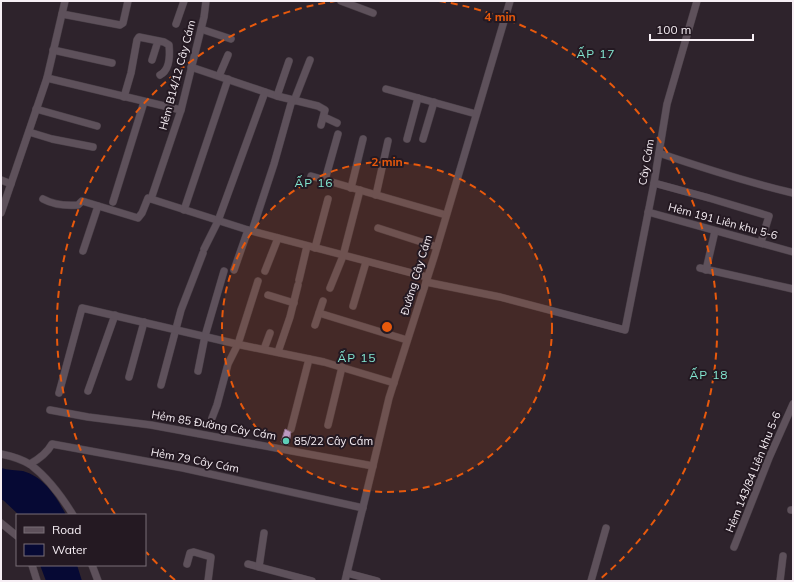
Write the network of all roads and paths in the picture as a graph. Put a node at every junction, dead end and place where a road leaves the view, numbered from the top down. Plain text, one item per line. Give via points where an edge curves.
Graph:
1 (65, 1) edge
2 (128, 1) edge
3 (184, 1) edge
4 (207, 1) edge
5 (341, 1) edge
6 (510, 1) edge
7 (698, 1) edge
8 (373, 13) dead end
9 (62, 14) junction
10 (176, 24) dead end
11 (201, 29) junction
12 (231, 39) dead end
13 (158, 41) junction
14 (53, 50) junction
15 (228, 55) dead end
16 (152, 60) dead end
17 (310, 60) dead end
18 (289, 61) dead end
19 (112, 63) dead end
20 (191, 66) junction
21 (160, 75) dead end
22 (219, 76) junction
23 (46, 78) junction
24 (228, 79) junction
25 (386, 89) dead end
26 (265, 92) junction
27 (277, 96) junction
28 (124, 97) junction
29 (418, 98) junction
30 (293, 101) junction
31 (144, 102) junction
32 (434, 102) junction
33 (36, 109) junction
34 (181, 110) junction
35 (476, 114) junction
36 (324, 117) junction
37 (337, 123) dead end
38 (321, 125) dead end
39 (97, 126) dead end
40 (28, 132) junction
41 (338, 134) dead end
42 (363, 139) dead end
43 (407, 139) dead end
44 (423, 140) dead end
45 (388, 141) dead end
46 (93, 147) dead end
47 (659, 153) junction
48 (311, 176) dead end
49 (1, 180) edge
50 (325, 180) junction
51 (654, 183) junction
52 (12, 184) junction
53 (351, 188) junction
54 (360, 190) junction
55 (793, 193) edge
56 (376, 195) junction
57 (43, 199) dead end
58 (151, 199) junction
59 (328, 199) dead end
60 (114, 202) dead end
61 (98, 206) junction
62 (184, 210) junction
63 (648, 212) junction
64 (1, 213) edge
65 (446, 215) junction
66 (218, 221) junction
67 (378, 228) dead end
68 (250, 231) junction
69 (715, 231) junction
70 (278, 238) junction
71 (761, 242) junction
72 (311, 247) junction
73 (437, 247) junction
74 (83, 251) dead end
75 (793, 252) edge
76 (343, 256) junction
77 (366, 262) junction
78 (234, 270) dead end
79 (224, 271) dead end
80 (265, 271) dead end
81 (427, 280) junction
82 (258, 281) dead end
83 (330, 288) dead end
84 (793, 289) edge
85 (268, 295) dead end
86 (323, 301) dead end
87 (294, 303) junction
88 (353, 306) dead end
89 (320, 313) junction
90 (115, 315) junction
91 (144, 322) junction
92 (315, 325) dead end
93 (177, 330) junction
94 (270, 333) dead end
95 (205, 336) junction
96 (407, 340) junction
97 (238, 344) junction
98 (264, 349) junction
99 (278, 352) junction
100 (309, 359) junction
101 (342, 367) junction
102 (198, 371) dead end
103 (129, 377) dead end
104 (394, 383) junction
105 (161, 385) dead end
106 (88, 391) dead end
107 (58, 393) dead end
108 (792, 407) edge
109 (50, 410) dead end
110 (212, 418) dead end
111 (328, 425) dead end
112 (291, 429) dead end
113 (1, 454) edge
114 (30, 464) junction
115 (373, 466) junction
116 (363, 508) junction
117 (72, 514) edge
118 (1, 523) edge
119 (606, 528) dead end
120 (264, 533) dead end
121 (16, 535) edge
122 (734, 547) dead end
123 (783, 556) dead end
124 (187, 564) dead end
125 (248, 564) dead end
126 (32, 566) edge
127 (92, 566) edge
128 (259, 567) junction
129 (347, 573) junction
130 (37, 581) edge
131 (98, 581) edge
132 (208, 581) edge
133 (308, 581) edge
134 (344, 581) edge
135 (377, 581) edge
136 (591, 581) edge
137 (780, 581) edge

1 - 9 street
2 - 9 street via 120,26
3 - 10 street
4 - 11 street, Hẻm B14/12 Cây Cám
5 - 8 street
6 - 35 street, Đường Cây Cám
7 - 47 street, Cây Cám via 667,104
9 - 14 street
11 - 12 street
11 - 20 street, Hẻm B14/12 Cây Cám
13 - 16 street
13 - 21 street via 169,45 170,52 166,69
13 - 28 street via 139,37 137,40
14 - 19 street
14 - 23 street
15 - 22 street
17 - 30 street
18 - 27 street
20 - 22 street
20 - 34 street, Hẻm B14/12 Cây Cám
22 - 24 street
23 - 28 street
23 - 33 street
24 - 26 street
24 - 62 street
25 - 29 street
26 - 27 street
26 - 66 street
27 - 30 street
28 - 31 street
29 - 32 street
29 - 43 street
30 - 36 street via 318,106 325,110
30 - 68 street
31 - 34 street
31 - 60 street
32 - 35 street
32 - 44 street
33 - 39 street
33 - 40 street
34 - 58 street, Hẻm B14/12 Cây Cám
35 - 65 street, Đường Cây Cám
36 - 37 street
36 - 38 street
40 - 46 street
40 - 52 street
41 - 50 street
42 - 53 street
45 - 56 street
47 - 51 street, Cây Cám
47 - 55 street via 724,175
48 - 50 street
49 - 52 street
50 - 53 street
51 - 63 street, Cây Cám
51 - 71 street via 769,216
52 - 64 street
53 - 54 street
54 - 56 street
54 - 76 street
56 - 65 street
57 - 61 street via 52,204 67,206 78,205 82,200
58 - 61 street, Hẻm B14/12 Cây Cám via 148,198 138,218
58 - 62 street
59 - 72 street
61 - 74 street
62 - 66 street
63 - 69 street, Hẻm 191 Liên khu 5-6
63 - 81 street, Cây Cám via 625,330
65 - 73 street, Đường Cây Cám
66 - 68 street
66 - 93 street via 181,310
67 - 73 street
68 - 70 street
68 - 78 street
69 - 71 street, Hẻm 191 Liên khu 5-6
69 - 84 street via 703,269
70 - 72 street
70 - 80 street
71 - 75 street, Hẻm 191 Liên khu 5-6
72 - 76 street
72 - 87 street via 298,282
73 - 81 street, Đường Cây Cám
76 - 77 street
76 - 83 street
77 - 81 street
77 - 88 street
79 - 95 street
81 - 96 street, Đường Cây Cám
82 - 97 street
85 - 87 street
86 - 89 street
87 - 99 street
89 - 92 street
89 - 96 street
90 - 91 street
90 - 106 street
90 - 107 street via 82,308
91 - 93 street
91 - 103 street
93 - 95 street
93 - 105 street
94 - 98 street
95 - 97 street
95 - 102 street
96 - 104 street, Đường Cây Cám
97 - 98 street
97 - 110 street via 228,364
98 - 99 street
99 - 100 street
100 - 101 street
100 - 112 street
101 - 104 street
101 - 111 street
104 - 115 street, Đường Cây Cám
108 - 122 street, Hẻm 143/84 Liên khu 5-6
109 - 115 street, Hẻm 85 Đường Cây Cám via 151,425
113 - 114 street
114 - 116 street, Hẻm 79 Cây Cám via 38,460 52,444 183,468
114 - 117 street via 63,499
115 - 116 street, Đường Cây Cám
116 - 129 street, Đường Cây Cám
118 - 121 street
119 - 136 street
120 - 128 street
123 - 137 street
124 - 132 street via 190,553 211,557
125 - 128 street
126 - 130 street
127 - 131 street
128 - 133 street
129 - 134 street, Đường Cây Cám
129 - 135 street

